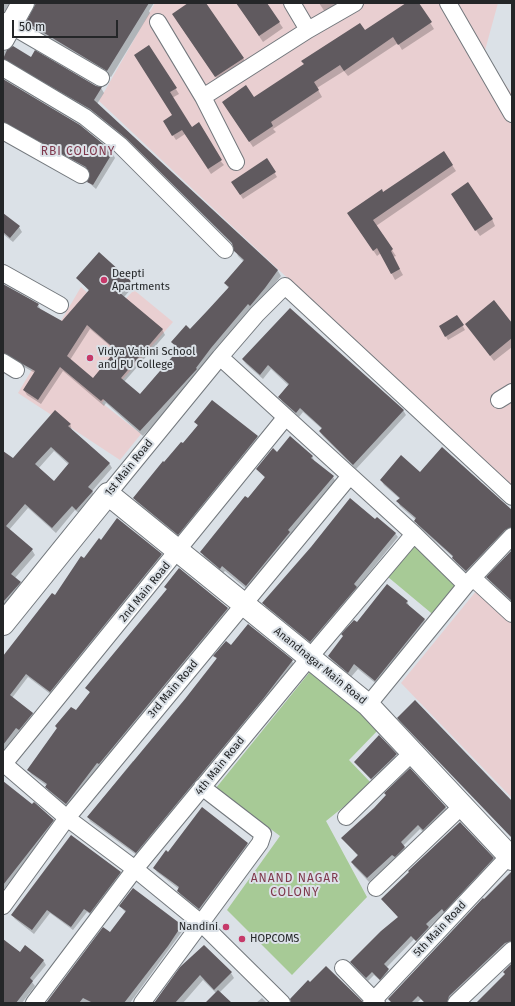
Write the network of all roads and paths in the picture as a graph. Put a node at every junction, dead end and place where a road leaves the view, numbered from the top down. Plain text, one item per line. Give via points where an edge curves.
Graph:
1 (23, 3) edge
2 (292, 3) edge
3 (355, 3) edge
4 (448, 3) edge
5 (158, 22) dead end
6 (5, 28) edge
7 (308, 30) junction
8 (3, 68) edge
9 (101, 78) dead end
10 (203, 97) junction
11 (512, 114) edge
12 (3, 131) edge
13 (236, 162) dead end
14 (80, 176) dead end
15 (225, 250) dead end
16 (3, 274) edge
17 (60, 306) dead end
18 (220, 357) junction
19 (285, 418) junction
20 (349, 477) junction
21 (108, 494) junction
22 (512, 497) edge
23 (414, 534) junction
24 (512, 536) edge
25 (178, 551) junction
26 (470, 582) junction
27 (244, 604) junction
28 (512, 614) edge
29 (3, 624) edge
30 (310, 657) junction
31 (368, 705) junction
32 (413, 752) junction
33 (3, 764) edge
34 (202, 787) junction
35 (462, 806) junction
36 (346, 817) dead end
37 (67, 818) junction
38 (510, 858) edge
39 (135, 869) junction
40 (376, 888) dead end
41 (3, 906) edge
42 (201, 923) junction
43 (512, 950) edge
44 (343, 968) dead end
45 (374, 1002) edge
46 (34, 1003) edge
47 (142, 1003) edge
48 (282, 1003) edge
49 (456, 1003) edge

1 - 6 street
2 - 7 street
3 - 7 street
4 - 11 street
5 - 10 street
6 - 9 street
7 - 10 street
8 - 15 street via 85,116 120,145
10 - 13 street
12 - 14 street
16 - 17 street
18 - 19 street
18 - 21 street, 1st Main Road
18 - 22 street, 1st Main Road via 285,286
19 - 20 street
19 - 25 street, 2nd Main Road
20 - 23 street
20 - 27 street, 3rd Main Road
21 - 25 street, Anandnagar Main Road
21 - 29 street, 1st Main Road
23 - 26 street
23 - 30 street, 4th Main Road
24 - 26 street
25 - 27 street, Anandnagar Main Road
25 - 33 street, 2nd Main Road
26 - 28 street
26 - 31 street
27 - 30 street, Anandnagar Main Road
27 - 37 street, 3rd Main Road
30 - 31 street, Anandnagar Main Road
30 - 34 street, 4th Main Road
31 - 32 street, Anandnagar Main Road
32 - 35 street, Anandnagar Main Road
32 - 36 street
33 - 37 street
34 - 39 street, 4th Main Road
34 - 42 street via 263,834 260,843
35 - 38 street, Anandnagar Main Road
35 - 40 street
37 - 39 street
37 - 41 street, 3rd Main Road
38 - 45 street, 5th Main Road
39 - 42 street
39 - 46 street, 4th Main Road
42 - 47 street
42 - 48 street
43 - 49 street
44 - 45 street

